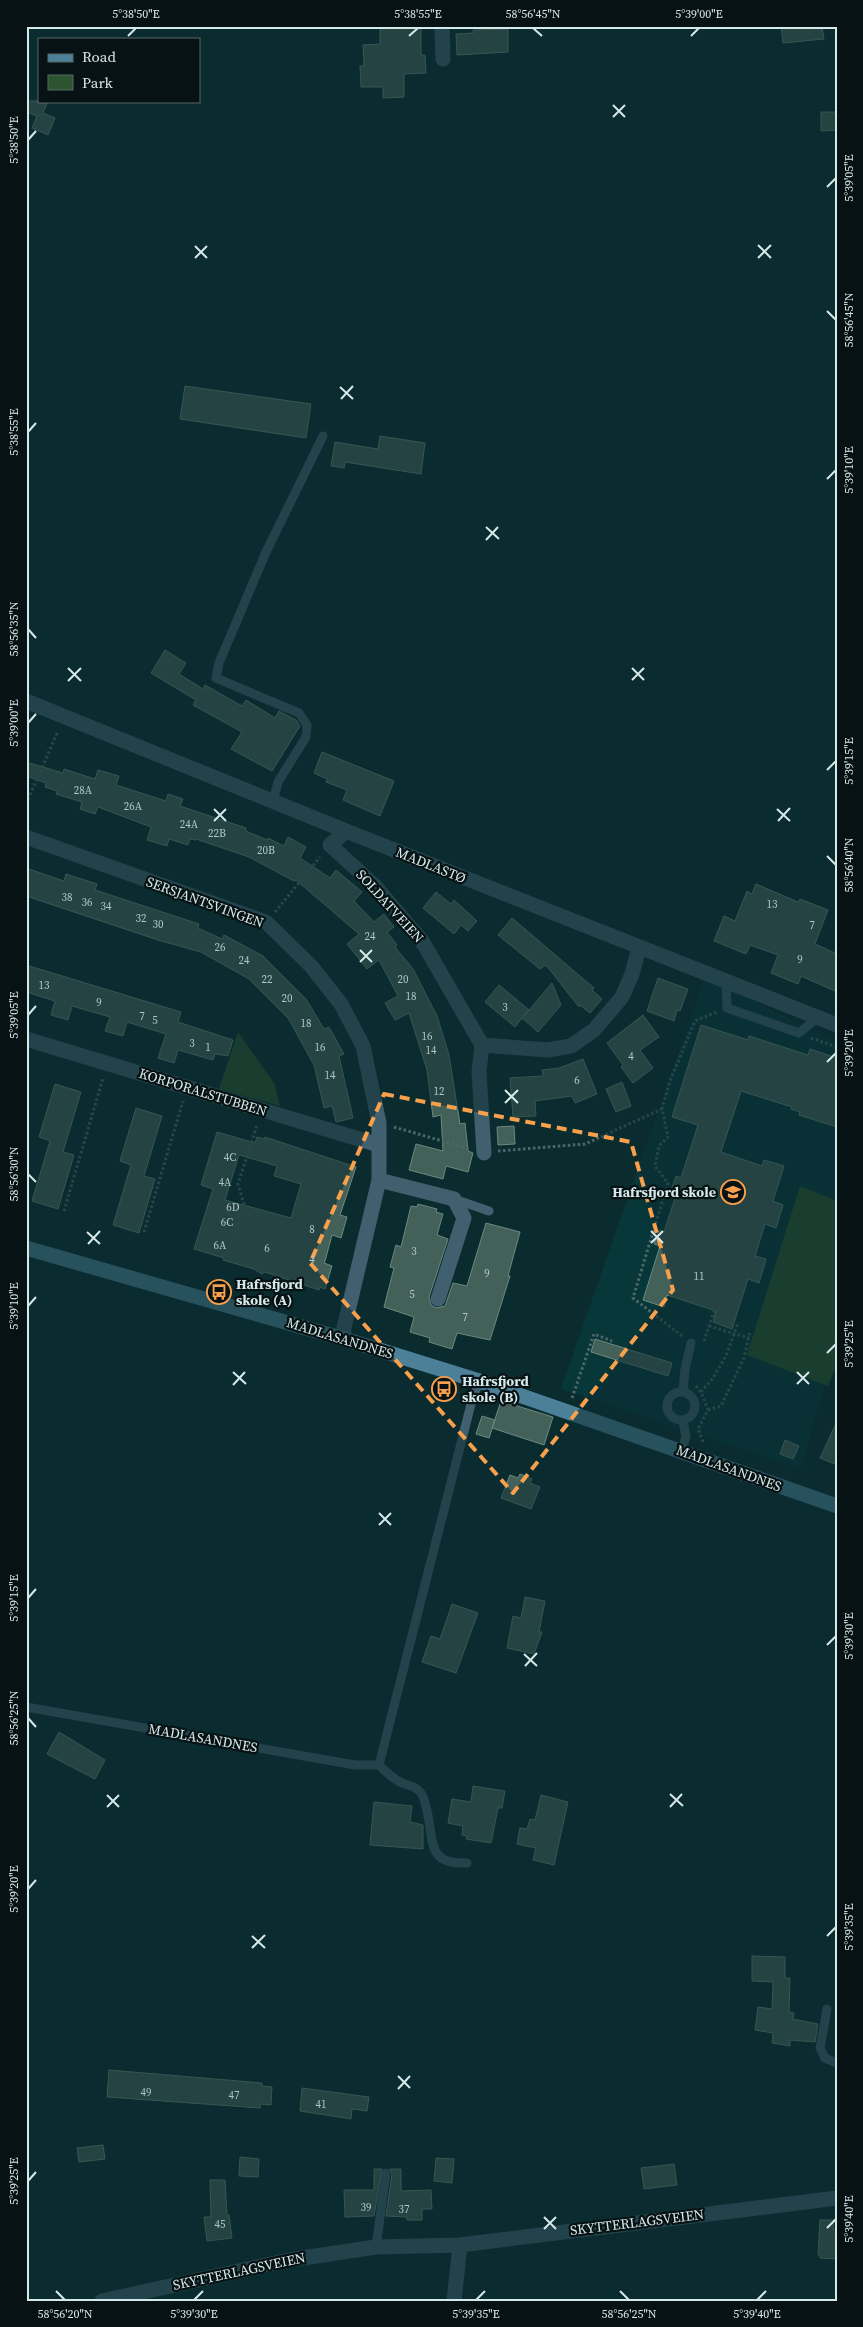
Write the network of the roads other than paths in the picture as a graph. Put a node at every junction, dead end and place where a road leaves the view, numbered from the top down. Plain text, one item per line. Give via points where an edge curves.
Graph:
1 (442, 26) edge
2 (443, 59) dead end
3 (323, 436) dead end
4 (26, 701) edge
5 (273, 801) junction
6 (346, 831) junction
7 (26, 837) edge
8 (638, 948) junction
9 (726, 981) junction
10 (818, 1017) junction
11 (837, 1025) edge
12 (26, 1039) edge
13 (482, 1045) junction
14 (379, 1146) junction
15 (484, 1153) road end
16 (379, 1180) junction
17 (454, 1199) junction
18 (489, 1211) dead end
19 (26, 1248) edge
20 (438, 1299) dead end
21 (344, 1339) junction
22 (691, 1343) road end
23 (479, 1381) junction
24 (683, 1392) junction
25 (683, 1421) junction
26 (682, 1451) junction
27 (837, 1506) edge
28 (26, 1707) edge
29 (379, 1765) junction
30 (467, 1863) dead end
31 (827, 2009) dead end
32 (837, 2063) edge
33 (386, 2173) dead end
34 (837, 2198) edge
35 (460, 2244) junction
36 (376, 2247) junction
37 (102, 2301) edge
38 (454, 2301) edge

1 - 2 street
3 - 5 lane via 266,552 219,663 216,678 299,713 307,724 306,737 278,782
4 - 5 street, MADLASTØ
5 - 6 street, MADLASTØ
6 - 8 street, MADLASTØ
6 - 13 street, SOLDATVEIEN via 330,845 375,886 422,940
7 - 14 street, SERSJANTSVINGEN via 266,922 311,966 341,1004 363,1046 379,1123
8 - 9 street, MADLASTØ
8 - 13 street via 622,997 594,1030 571,1046 548,1050
9 - 10 street, MADLASTØ
9 - 10 lane via 727,1008 799,1033
10 - 11 street, MADLASTØ
12 - 14 street, KORPORALSTUBBEN
13 - 15 street via 479,1072
14 - 16 street, SERSJANTSVINGEN
16 - 17 street
16 - 21 street, SERSJANTSVINGEN
17 - 18 lane
17 - 20 street via 464,1218
19 - 21 street, MADLASANDNES
21 - 23 street, MADLASANDNES
22 - 24 lane
23 - 26 street, MADLASANDNES
23 - 29 lane
24 - 25 lane via 692,1397 695,1406 692,1416
24 - 25 lane via 674,1394 667,1402 667,1412 674,1419
25 - 26 lane via 686,1436
26 - 27 street, MADLASANDNES
28 - 29 lane, MADLASANDNES via 354,1765
29 - 30 lane via 399,1781 419,1790 438,1857 453,1863
31 - 32 lane via 820,2048 824,2058
33 - 36 lane
34 - 35 street, SKYTTERLAGSVEIEN
35 - 36 street, SKYTTERLAGSVEIEN
35 - 38 street
36 - 37 street, SKYTTERLAGSVEIEN via 289,2260

